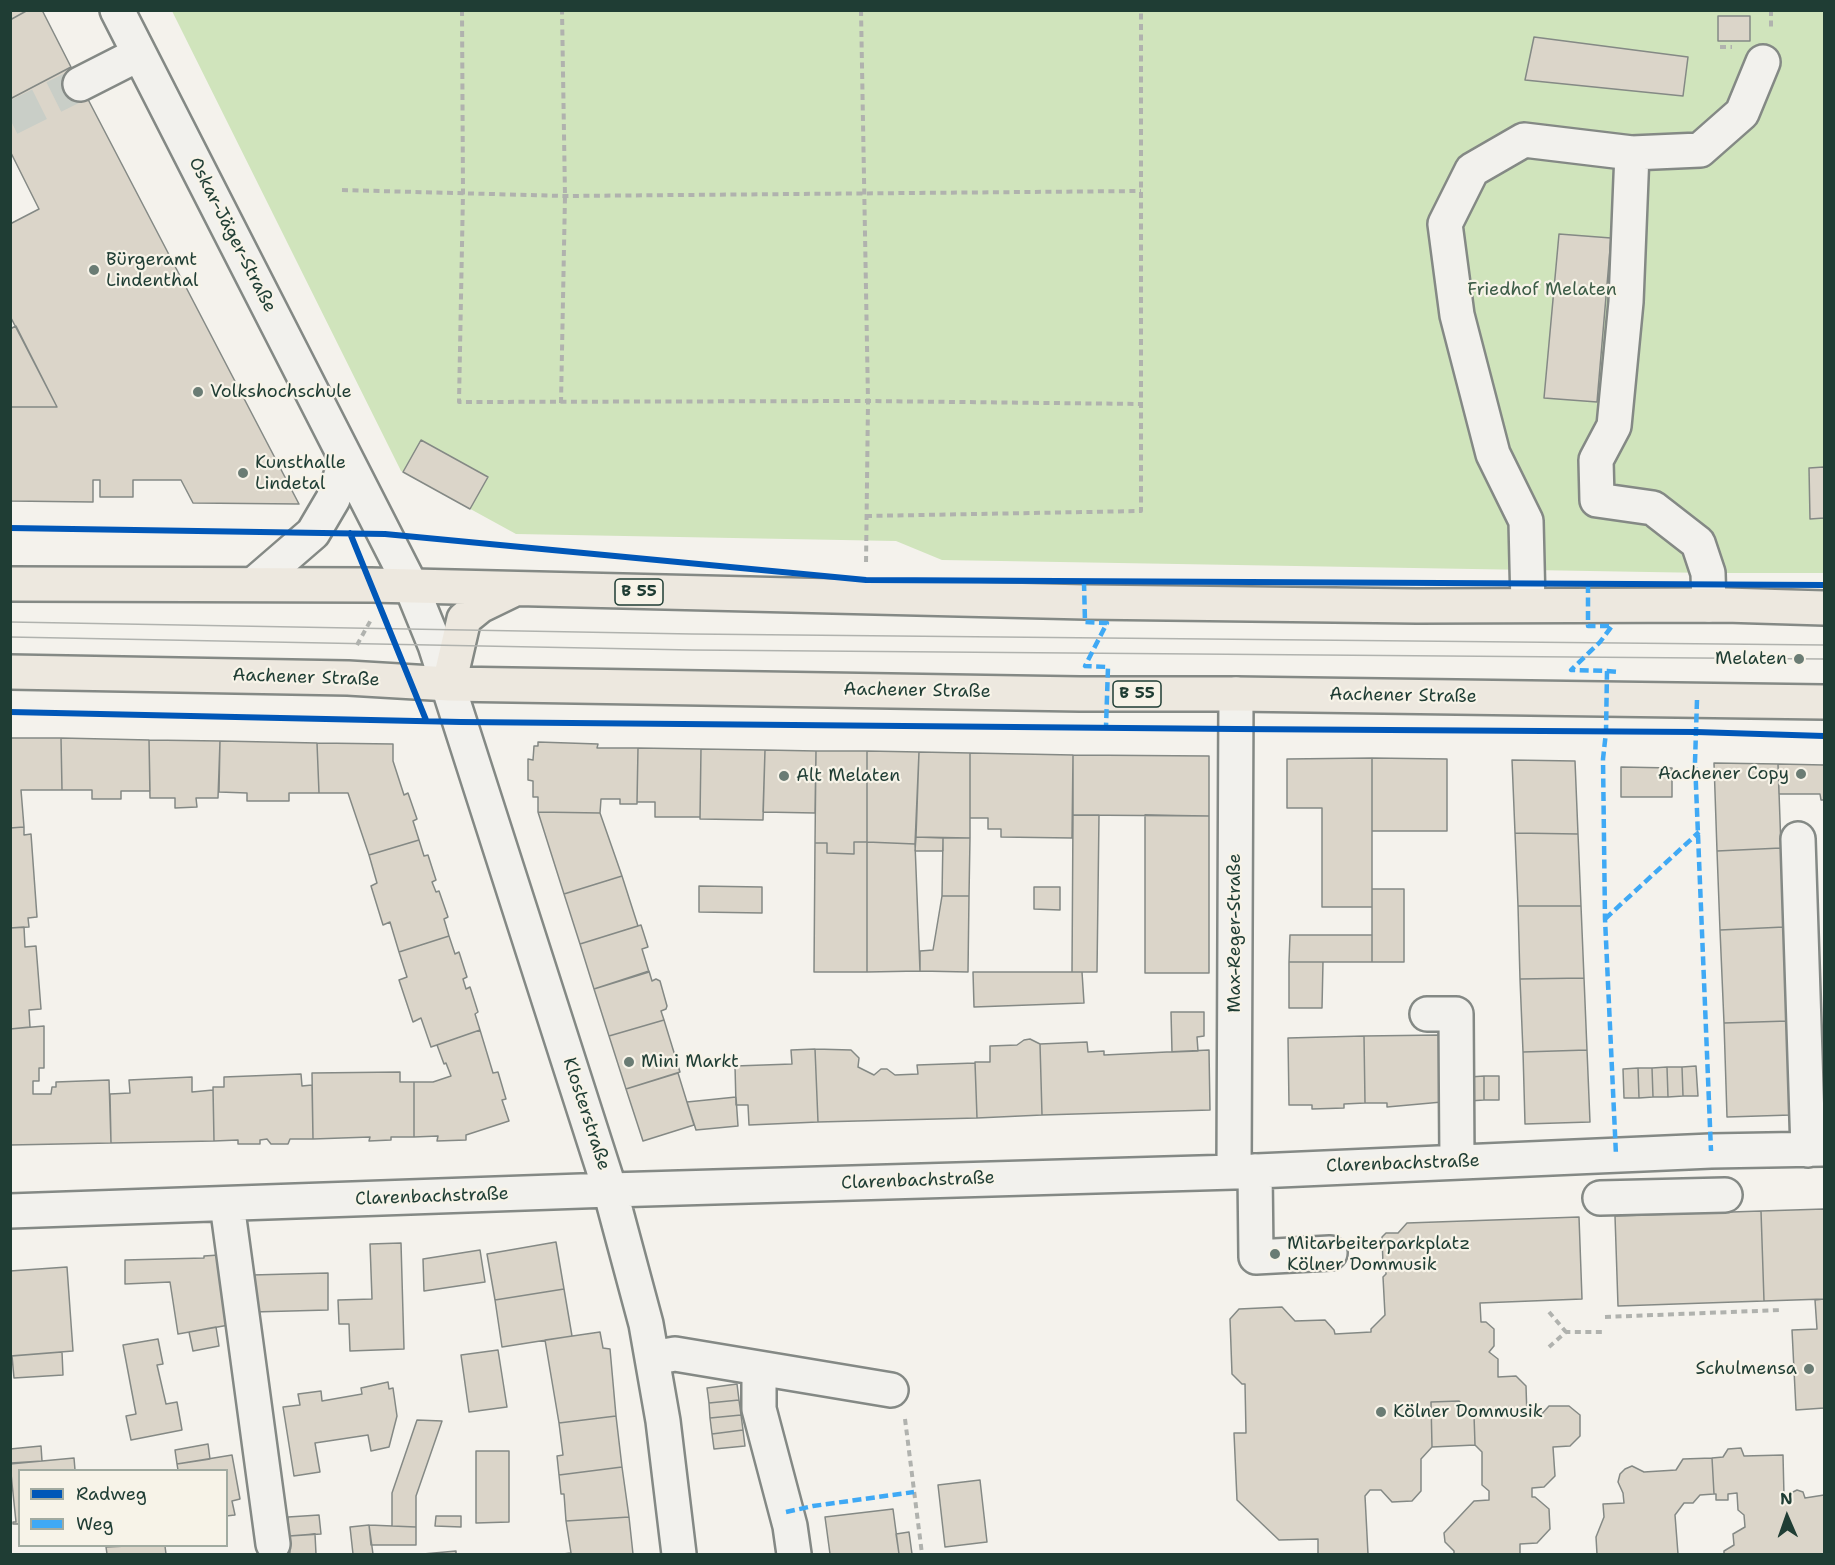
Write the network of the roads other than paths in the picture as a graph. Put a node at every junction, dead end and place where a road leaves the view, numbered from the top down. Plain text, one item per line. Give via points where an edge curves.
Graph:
1 (117, 10) edge
2 (139, 54) junction
3 (1763, 62) dead end
4 (80, 84) tunnel mouth
5 (1632, 153) junction
6 (346, 460) junction
7 (10, 584) edge
8 (254, 584) junction
9 (411, 586) junction
10 (516, 588) junction
11 (1528, 605) junction
12 (1709, 605) junction
13 (1824, 608) edge
14 (10, 672) edge
15 (449, 684) junction
16 (1236, 694) junction
17 (1824, 702) edge
18 (1798, 839) dead end
19 (1427, 1014) dead end
20 (1816, 1150) edge
21 (1457, 1162) junction
22 (1244, 1171) junction
23 (610, 1190) junction
24 (1725, 1195) dead end
25 (1600, 1198) dead end
26 (228, 1204) junction
27 (10, 1211) edge
28 (1330, 1253) dead end
29 (652, 1358) junction
30 (759, 1368) junction
31 (891, 1390) road end
32 (273, 1544) dead end
33 (679, 1554) edge
34 (794, 1554) edge

1 - 2 street, Oskar-Jäger-Straße
2 - 4 street
2 - 6 street, Oskar-Jäger-Straße
3 - 5 street via 1742,113 1700,150
5 - 11 street via 1524,140 1472,170 1445,224 1457,315 1493,453 1526,521
5 - 12 street via 1620,370 1614,426 1596,460 1597,500 1653,508 1698,543 1708,573
6 - 8 street via 333,499 313,532
6 - 9 street, Oskar-Jäger-Straße
7 - 8 main road, B 55
8 - 9 main road, B 55
9 - 10 main road, B 55
9 - 15 street, Oskar-Jäger-Straße
10 - 11 main road, B 55 via 1085,602
10 - 15 main road via 464,619
11 - 12 main road, B 55
12 - 13 main road, B 55
14 - 15 main road, Aachener Straße / B 55 via 348,678
15 - 16 main road, Aachener Straße / B 55
15 - 23 street, Klosterstraße
16 - 17 main road, Aachener Straße / B 55
16 - 22 street, Max-Reger-Straße
18 - 20 street
19 - 21 street via 1456,1014
20 - 21 street, Clarenbachstraße
21 - 22 street, Clarenbachstraße
22 - 23 street, Clarenbachstraße
22 - 28 street, Max-Reger-Straße via 1256,1257
23 - 26 street, Clarenbachstraße
23 - 29 street, Klosterstraße
24 - 25 street
26 - 27 street, Clarenbachstraße
26 - 32 street
29 - 30 street via 675,1354
29 - 33 street, Klosterstraße
30 - 31 street
30 - 34 street via 759,1409

